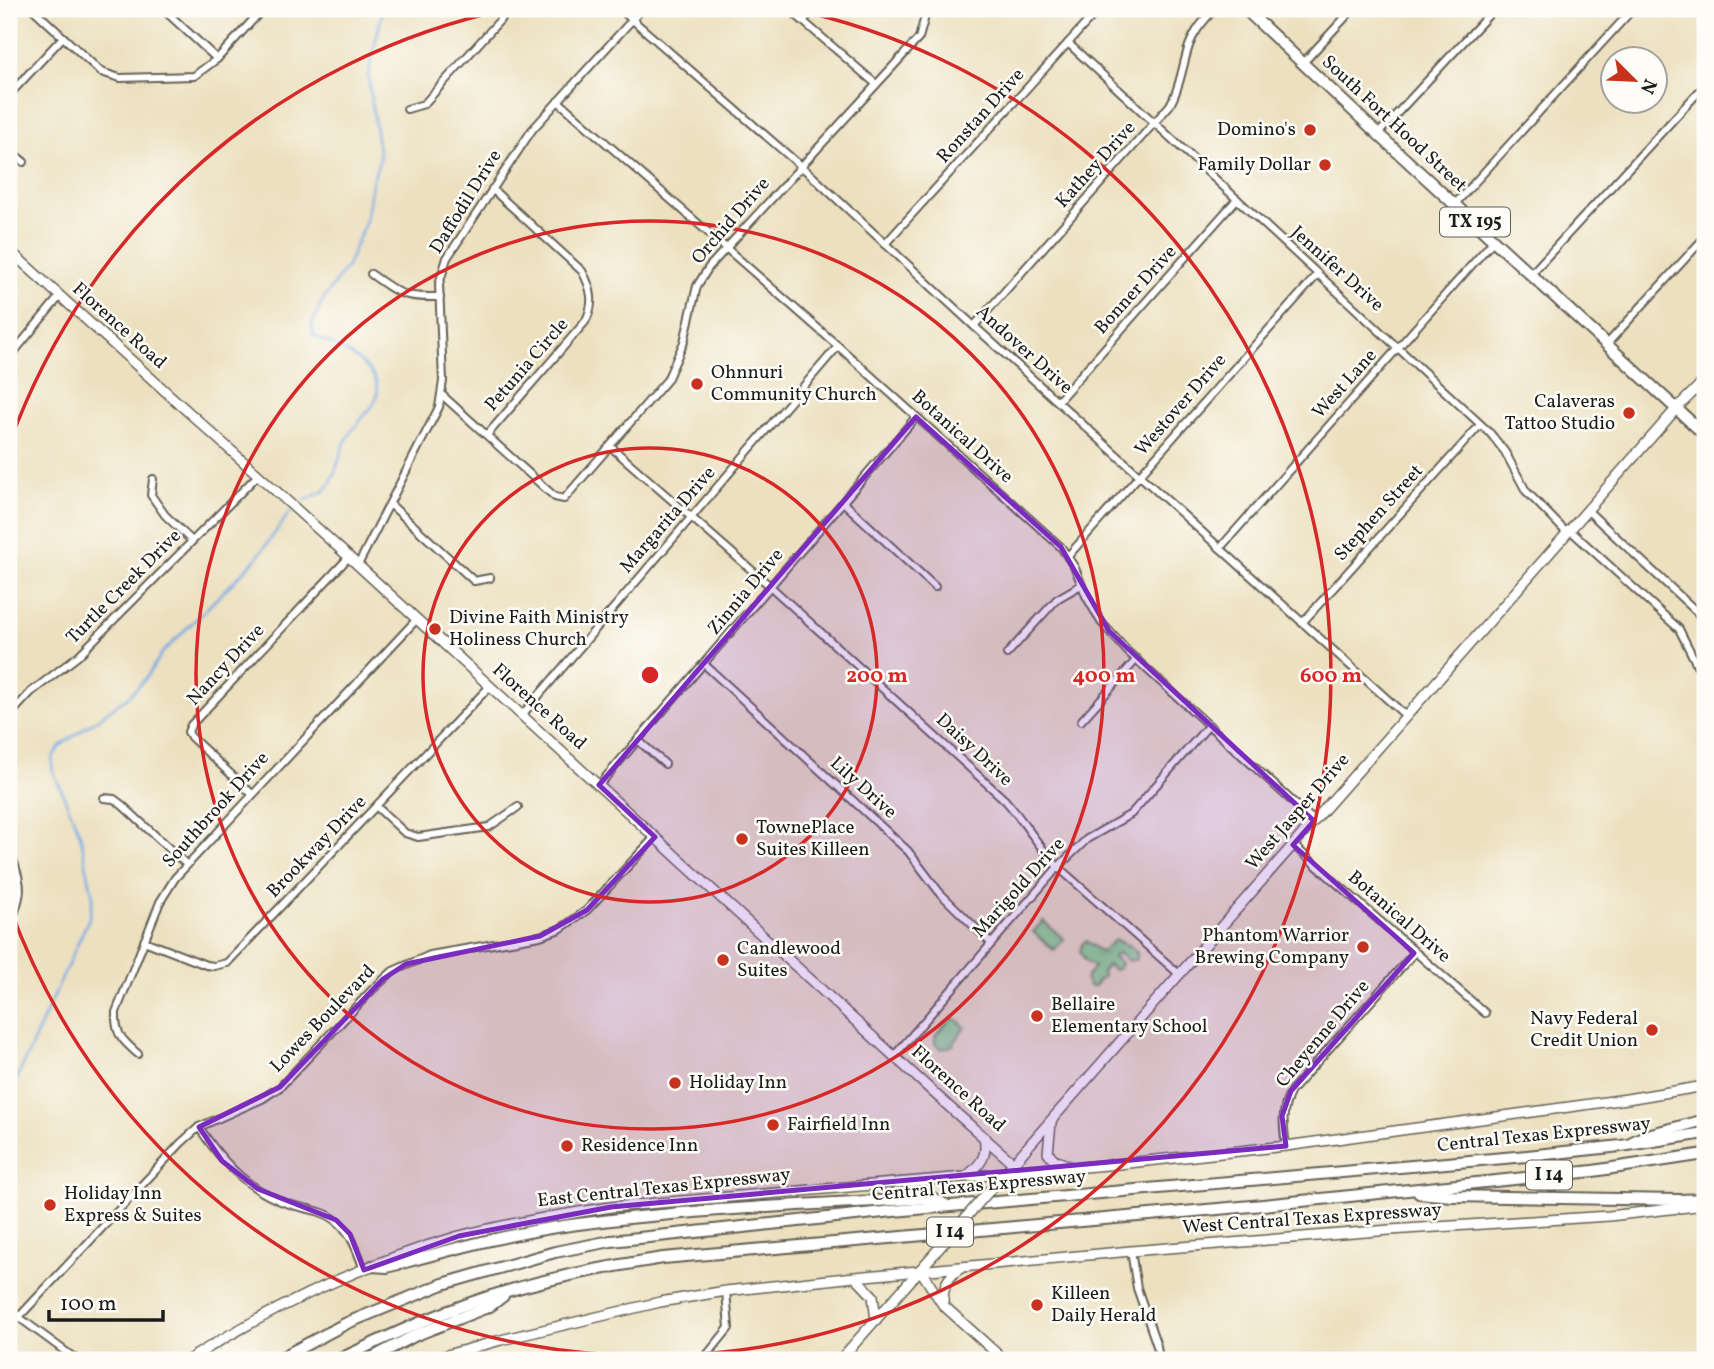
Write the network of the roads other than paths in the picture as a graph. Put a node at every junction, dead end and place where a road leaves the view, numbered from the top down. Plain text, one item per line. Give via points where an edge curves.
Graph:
1 (33, 9) edge
2 (163, 9) edge
3 (262, 9) edge
4 (510, 9) edge
5 (620, 9) edge
6 (642, 9) edge
7 (789, 9) edge
8 (814, 9) edge
9 (1099, 9) edge
10 (1214, 9) edge
11 (1245, 9) edge
12 (1353, 9) edge
13 (1494, 9) edge
14 (1633, 9) edge
15 (632, 19) junction
16 (924, 20) dead end
17 (803, 21) junction
18 (63, 37) junction
19 (1068, 43) junction
20 (217, 59) junction
21 (1303, 63) junction
22 (876, 84) junction
23 (1705, 85) edge
24 (9, 95) edge
25 (558, 101) junction
26 (407, 109) dead end
27 (1154, 124) junction
28 (1378, 134) junction
29 (9, 150) edge
30 (24, 162) dead end
31 (801, 167) junction
32 (492, 189) junction
33 (1237, 199) junction
34 (1455, 204) junction
35 (1705, 237) edge
36 (1494, 240) junction
37 (885, 244) junction
38 (727, 248) junction
39 (9, 250) edge
40 (372, 274) dead end
41 (1318, 274) junction
42 (1531, 274) junction
43 (60, 296) junction
44 (440, 297) junction
45 (974, 326) junction
46 (1607, 344) junction
47 (838, 346) junction
48 (1399, 347) junction
49 (9, 358) edge
50 (1705, 380) edge
51 (443, 395) junction
52 (1058, 401) junction
53 (1677, 408) junction
54 (916, 417) junction
55 (1480, 425) junction
56 (488, 435) junction
57 (1705, 435) edge
58 (611, 447) junction
59 (258, 475) junction
60 (1140, 476) junction
61 (153, 480) dead end
62 (843, 502) junction
63 (390, 504) junction
64 (1588, 510) junction
65 (691, 516) junction
66 (1569, 531) junction
67 (192, 541) junction
68 (1220, 548) junction
69 (1068, 556) junction
70 (349, 557) junction
71 (358, 565) junction
72 (489, 578) dead end
73 (1081, 585) junction
74 (771, 587) junction
75 (935, 587) dead end
76 (417, 619) junction
77 (1303, 623) junction
78 (1705, 625) edge
79 (1007, 654) dead end
80 (1137, 659) junction
81 (705, 665) junction
82 (1705, 681) edge
83 (490, 686) junction
84 (10, 711) edge
85 (522, 715) junction
86 (1406, 716) junction
87 (1081, 722) dead end
88 (1209, 725) junction
89 (639, 741) junction
90 (665, 764) dead end
91 (599, 785) junction
92 (252, 794) junction
93 (104, 798) dead end
94 (377, 807) junction
95 (518, 807) dead end
96 (1314, 821) junction
97 (655, 837) junction
98 (1293, 845) junction
99 (9, 847) edge
100 (186, 864) junction
101 (1058, 867) junction
102 (9, 928) edge
103 (144, 941) junction
104 (991, 943) junction
105 (1414, 953) junction
106 (1179, 974) junction
107 (1485, 1013) dead end
108 (138, 1054) dead end
109 (894, 1056) junction
110 (1705, 1086) edge
111 (1705, 1120) edge
112 (1051, 1121) junction
113 (200, 1127) junction
114 (1705, 1133) edge
115 (984, 1137) junction
116 (1286, 1146) junction
117 (1621, 1146) junction
118 (1705, 1154) edge
119 (1013, 1163) junction
120 (1071, 1167) junction
121 (1004, 1173) junction
122 (967, 1176) junction
123 (1392, 1190) junction
124 (1705, 1199) edge
125 (1705, 1205) edge
126 (948, 1206) junction
127 (1131, 1251) junction
128 (961, 1267) junction
129 (368, 1268) junction
130 (921, 1271) junction
131 (855, 1277) junction
132 (511, 1290) junction
133 (726, 1291) junction
134 (943, 1305) junction
135 (9, 1310) edge
136 (19, 1317) junction
137 (876, 1320) junction
138 (77, 1360) edge
139 (188, 1360) edge
140 (277, 1360) edge
141 (338, 1360) edge
142 (368, 1360) edge
143 (429, 1360) edge
144 (703, 1360) edge
145 (840, 1360) edge
146 (1004, 1360) edge
147 (1160, 1360) edge

1 - 18 street
2 - 20 street
3 - 20 street
4 - 26 street via 424,104
5 - 15 street, Andover Drive
6 - 15 street, Daffodil Drive
7 - 17 street
8 - 17 street
9 - 19 street, Ronstan Drive
10 - 27 street, Kathey Drive via 1197,28 1177,93
11 - 21 highway, South Fort Hood Street / TX 195
12 - 21 street
13 - 28 street
14 - 34 street
15 - 25 street, Daffodil Drive
15 - 31 street, Andover Drive
16 - 22 street, Orchid Drive via 919,38
17 - 22 street
18 - 20 street via 111,76 194,76
18 - 24 street
19 - 27 street, Jennifer Drive
19 - 37 street, Ronstan Drive
21 - 28 highway, South Fort Hood Street / TX 195
22 - 31 street, Orchid Drive
23 - 42 street
25 - 32 street, Daffodil Drive
25 - 38 street, Botanical Drive
27 - 33 street, Jennifer Drive
27 - 45 street, Kathey Drive
28 - 34 highway, South Fort Hood Street / TX 195
29 - 30 street
31 - 37 street, Andover Drive
31 - 38 street, Orchid Drive
32 - 44 street, Daffodil Drive via 447,258
32 - 56 street, Petunia Circle via 582,271 592,301 584,322
33 - 41 street, Jennifer Drive
33 - 52 street, Bonner Drive
34 - 36 highway, South Fort Hood Street / TX 195
35 - 46 street
36 - 42 highway, South Fort Hood Street / TX 195
36 - 48 street, West Lane
37 - 45 street, Andover Drive
38 - 47 street, Botanical Drive
38 - 58 street, Orchid Drive via 697,286 684,342 667,380
39 - 43 main road, Florence Road
40 - 44 street via 404,296
41 - 48 street, Jennifer Drive
41 - 60 street, Westover Drive
42 - 46 highway, South Fort Hood Street / TX 195
43 - 49 street
43 - 59 main road, Florence Road
44 - 51 street, Daffodil Drive
45 - 52 street, Andover Drive
46 - 53 highway, South Fort Hood Street / TX 195
47 - 54 street, Botanical Drive
47 - 65 street, Margarita Drive
48 - 55 street, Jennifer Drive
48 - 68 street, West Lane
50 - 53 main road, West Jasper Drive
51 - 56 street, Orchid Drive
51 - 63 street, Daffodil Drive
52 - 60 street, Andover Drive
53 - 57 highway, South Fort Hood Street / TX 195
53 - 64 main road, West Jasper Drive
54 - 62 street, Zinnia Drive
54 - 69 street, Botanical Drive
55 - 66 street, Jennifer Drive via 1499,443 1525,491
55 - 77 street, Stephen Street
56 - 58 street, Orchid Drive via 555,497 564,499
58 - 65 street, Daisy Drive
59 - 67 street, Turtle Creek Drive
59 - 70 main road, Florence Road
60 - 68 street, Andover Drive
60 - 69 street, Westover Drive
61 - 67 street via 152,495
62 - 74 street, Zinnia Drive
62 - 75 street
63 - 71 street, Daffodil Drive
63 - 72 street via 474,582
64 - 66 main road, West Jasper Drive
64 - 78 street via 1697,612
65 - 74 street, Daisy Drive
65 - 85 street, Margarita Drive
66 - 82 street, Jennifer Drive via 1679,629
66 - 86 main road, West Jasper Drive
67 - 84 street, Turtle Creek Drive via 78,656
68 - 77 street, Andover Drive
69 - 73 street, Botanical Drive
70 - 71 main road, Florence Road
70 - 92 street, Nancy Drive via 188,732
71 - 76 main road, Florence Road
73 - 79 street via 1057,599
73 - 80 street, Botanical Drive via 1101,622
74 - 81 street, Zinnia Drive
74 - 101 street, Daisy Drive via 1005,800
76 - 83 main road, Florence Road
76 - 92 street, Southbrook Drive
77 - 86 street, Andover Drive
80 - 87 street
80 - 88 street, Botanical Drive
81 - 89 street, Zinnia Drive
81 - 104 street, Lily Drive via 908,851 940,893
83 - 85 main road, Florence Road
83 - 94 street, Brookway Drive
85 - 91 main road, Florence Road
86 - 96 main road, West Jasper Drive
88 - 96 street, Botanical Drive
88 - 101 street, Marigold Drive via 1131,814 1087,839
89 - 90 street
89 - 91 street, Zinnia Drive
91 - 97 main road, Florence Road
92 - 100 street, Southbrook Drive
93 - 100 street via 122,805
94 - 95 street via 405,833 418,837 489,827
94 - 103 street, Brookway Drive via 227,963 206,965
96 - 98 main road, West Jasper Drive
97 - 109 main road, Florence Road
97 - 113 street, Lowes Boulevard via 587,910 560,929 430,956 393,971 281,1087
98 - 105 street, Botanical Drive
98 - 106 main road, West Jasper Drive
99 - 102 street via 22,886
100 - 103 street, Southbrook Drive via 160,902
101 - 104 street, Marigold Drive
101 - 106 street, Daisy Drive
103 - 108 street, Southbrook Drive via 116,1012 117,1031
104 - 109 street, Marigold Drive
105 - 107 street, Botanical Drive
105 - 116 street, Cheyenne Drive via 1291,1091 1282,1116
106 - 112 main road, West Jasper Drive
109 - 115 main road, Florence Road
110 - 116 main road
111 - 117 highway
112 - 119 main road, West Jasper Drive
112 - 120 main road via 1048,1153
113 - 129 street via 222,1161 258,1189 277,1200 328,1215 344,1227
113 - 136 street, Lowes Boulevard
114 - 117 highway, Central Texas Expressway / I 14
115 - 119 main road, Florence Road
115 - 122 main road via 984,1160
116 - 120 main road
117 - 126 highway, Central Texas Expressway / I 14
118 - 123 highway, Central Texas Expressway / I 14 via 1593,1171
119 - 121 main road, West Jasper Drive
120 - 121 main road
121 - 122 main road, East Central Texas Expressway
121 - 130 main road, West Jasper Drive, bridge
122 - 129 main road, East Central Texas Expressway via 611,1207 459,1236
123 - 124 highway via 1452,1196
123 - 132 highway, Central Texas Expressway / I 14 via 701,1254 576,1273
125 - 127 main road, West Central Texas Expressway
126 - 129 highway via 932,1198 578,1224
126 - 140 highway, Central Texas Expressway / I 14 via 640,1237 555,1252 418,1294 347,1323
127 - 128 main road, West Central Texas Expressway
127 - 147 street via 1137,1288
128 - 130 main road, West Central Texas Expressway
128 - 134 main road via 946,1283
129 - 139 main road, East Central Texas Expressway via 251,1323
130 - 131 main road
130 - 134 main road
130 - 137 main road, West Jasper Drive
131 - 133 main road
131 - 137 main road via 873,1296
132 - 141 highway, Central Texas Expressway / I 14 via 399,1331
132 - 142 highway via 490,1306
133 - 143 main road
133 - 144 street via 729,1328
134 - 146 main road
135 - 136 street
136 - 138 street
137 - 145 main road, West Jasper Drive

